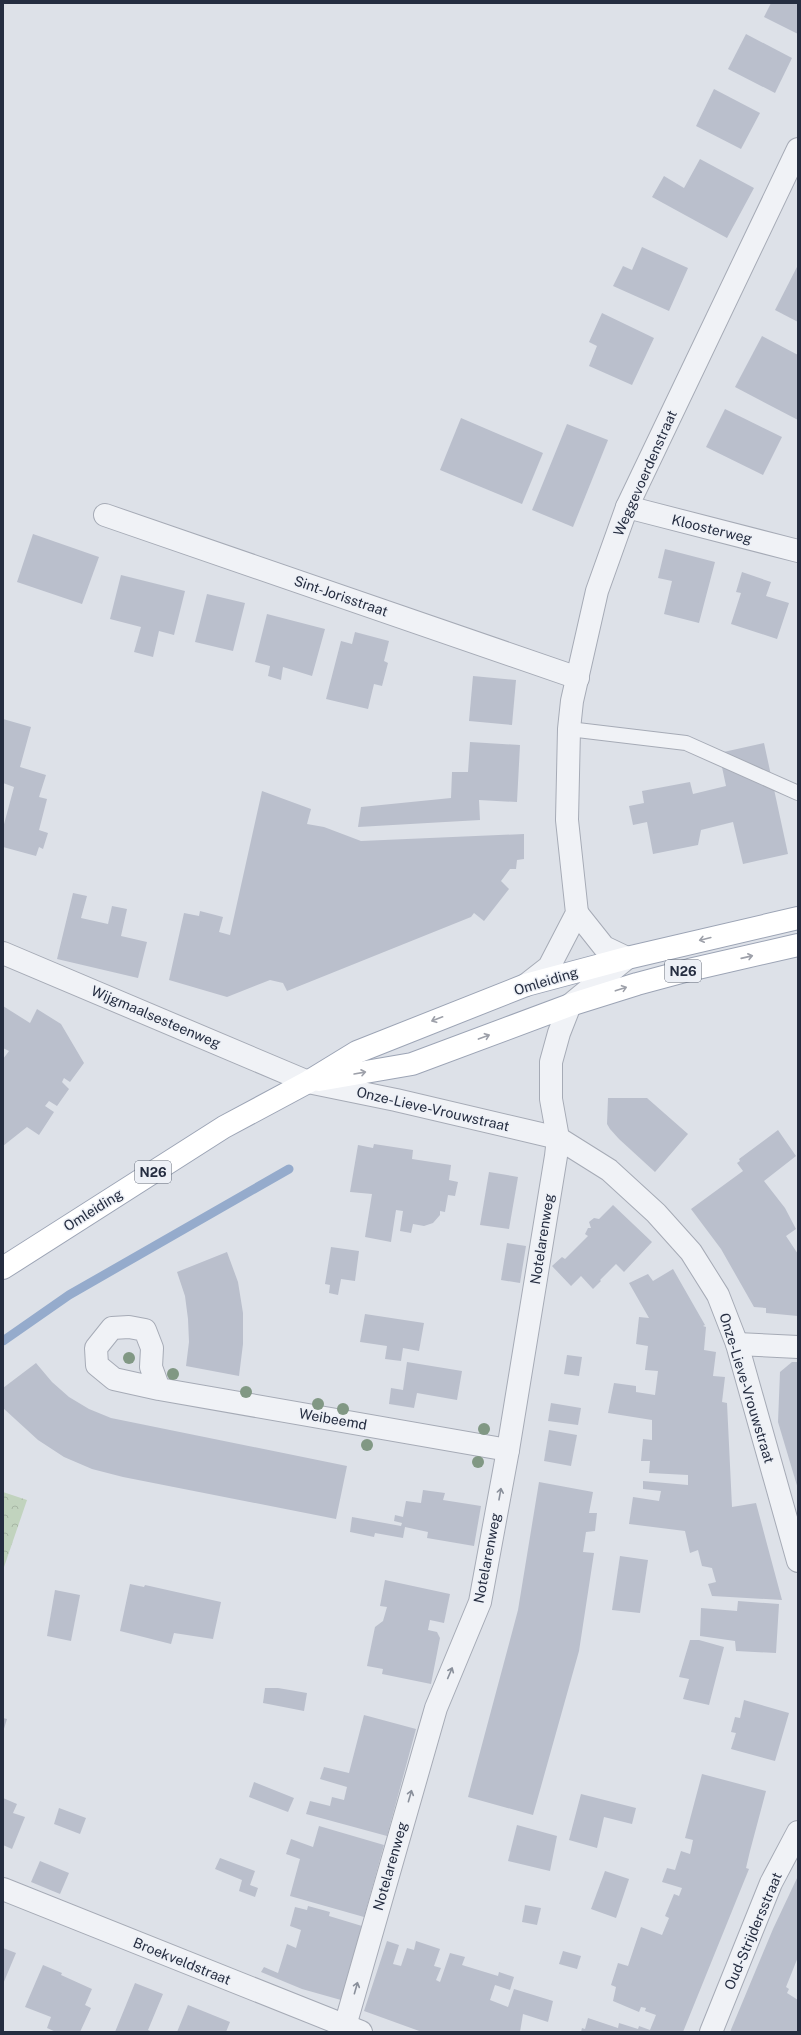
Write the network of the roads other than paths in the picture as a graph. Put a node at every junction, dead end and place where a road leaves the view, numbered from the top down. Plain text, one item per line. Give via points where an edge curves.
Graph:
1 (798, 149) edge
2 (627, 507) junction
3 (105, 515) dead end
4 (798, 551) edge
5 (578, 678) junction
6 (569, 729) junction
7 (798, 793) edge
8 (577, 913) junction
9 (798, 918) edge
10 (798, 945) edge
11 (3, 952) edge
12 (627, 958) junction
13 (526, 985) junction
14 (570, 1005) junction
15 (308, 1082) junction
16 (558, 1138) junction
17 (3, 1268) edge
18 (737, 1344) junction
19 (798, 1347) edge
20 (159, 1389) dead end
21 (508, 1450) junction
22 (798, 1561) edge
23 (798, 1832) edge
24 (3, 1889) edge
25 (344, 2030) edge
26 (711, 2032) edge

1 - 2 street, Weggevoerdenstraat
2 - 4 street, Kloosterweg
2 - 5 street, Weggevoerdenstraat via 597,591
3 - 5 street, Sint-Jorisstraat
5 - 6 street, Weggevoerdenstraat
6 - 7 lane via 686,743
6 - 8 street, Weggevoerdenstraat via 567,820
8 - 12 street via 604,947
8 - 13 street via 549,967
9 -> 12 main road, Omleiding / N26
14 -> 10 main road, Omleiding / N26 via 689,970
11 - 15 street, Wijgmaalsesteenweg
12 - 13 main road, Omleiding / N26
12 - 14 street
13 -> 15 main road, Omleiding / N26 via 357,1052
15 -> 14 main road, Omleiding / N26 via 412,1064
14 - 16 street via 559,1033 552,1062 551,1099
15 - 16 street, Onze-Lieve-Vrouwstraat
15 - 17 main road, Omleiding / N26 via 224,1128
16 - 18 street, Onze-Lieve-Vrouwstraat via 609,1170 673,1231 691,1252 718,1295
16 - 21 street, Notelarenweg
18 - 19 street
18 - 22 street, Onze-Lieve-Vrouwstraat
20 - 21 street, Weibeemd
25 -> 21 street, Notelarenweg via 436,1708 480,1602
23 - 26 street, Oud-Strijdersstraat via 771,1883
24 - 25 street, Broekveldstraat

